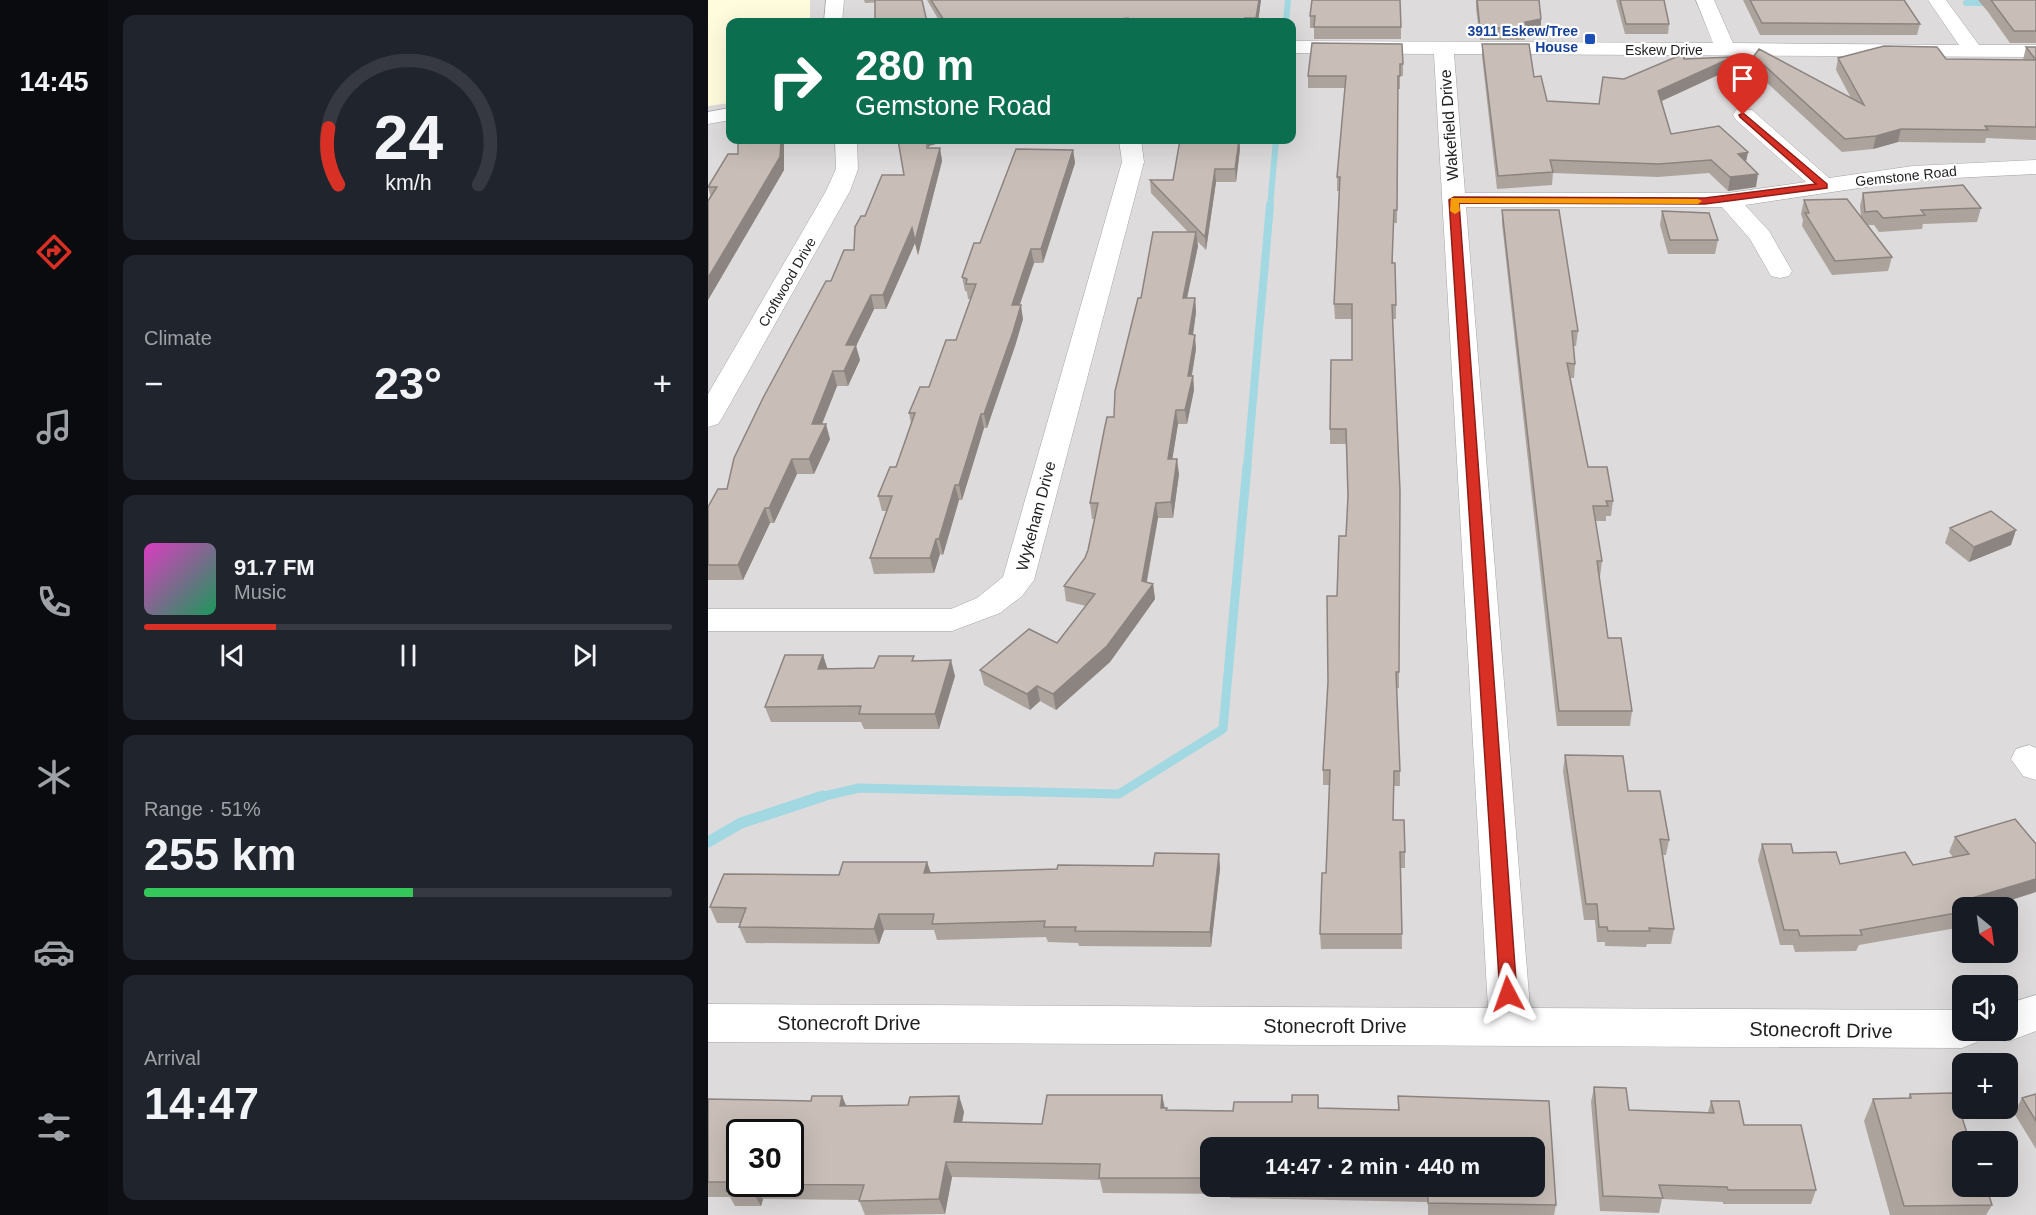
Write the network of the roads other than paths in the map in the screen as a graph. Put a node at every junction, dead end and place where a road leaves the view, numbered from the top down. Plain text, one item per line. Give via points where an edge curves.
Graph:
1 (835, 0) edge
2 (1705, 0) edge
3 (1937, 0) edge
4 (833, 18) edge
5 (1296, 47) edge
6 (1444, 49) junction
7 (1726, 50) junction
8 (1973, 51) junction
9 (2036, 51) edge
10 (726, 115) edge
11 (1743, 115) dead end
12 (708, 118) edge
13 (846, 144) edge
14 (1131, 144) edge
15 (2036, 166) edge
16 (1824, 186) junction
17 (1454, 200) junction
18 (1728, 200) junction
19 (1780, 271) dead end
20 (708, 418) edge
21 (708, 620) edge
22 (2036, 1013) edge
23 (2018, 1019) edge
24 (708, 1023) edge
25 (1510, 1026) junction
26 (1952, 1029) edge

1 - 4 street
2 - 7 street
3 - 8 street
5 - 6 street, Eskew Drive
6 - 7 street, Eskew Drive
6 - 17 street, Wakefield Drive
7 - 8 street, Eskew Drive
8 - 9 street, Eskew Drive
10 - 12 street
11 - 16 street
13 - 20 street, Croftwood Drive via 847,170 838,191
14 - 21 street, Wykeham Drive via 1133,162 1018,580 1004,597 978,612 952,620
15 - 16 street, Gemstone Road via 1913,173
16 - 18 street, Gemstone Road
17 - 18 street, Gemstone Road
17 - 25 street, Wakefield Drive
18 - 19 street via 1760,236
22 - 23 street
24 - 25 street, Stonecroft Drive
25 - 26 street, Stonecroft Drive

